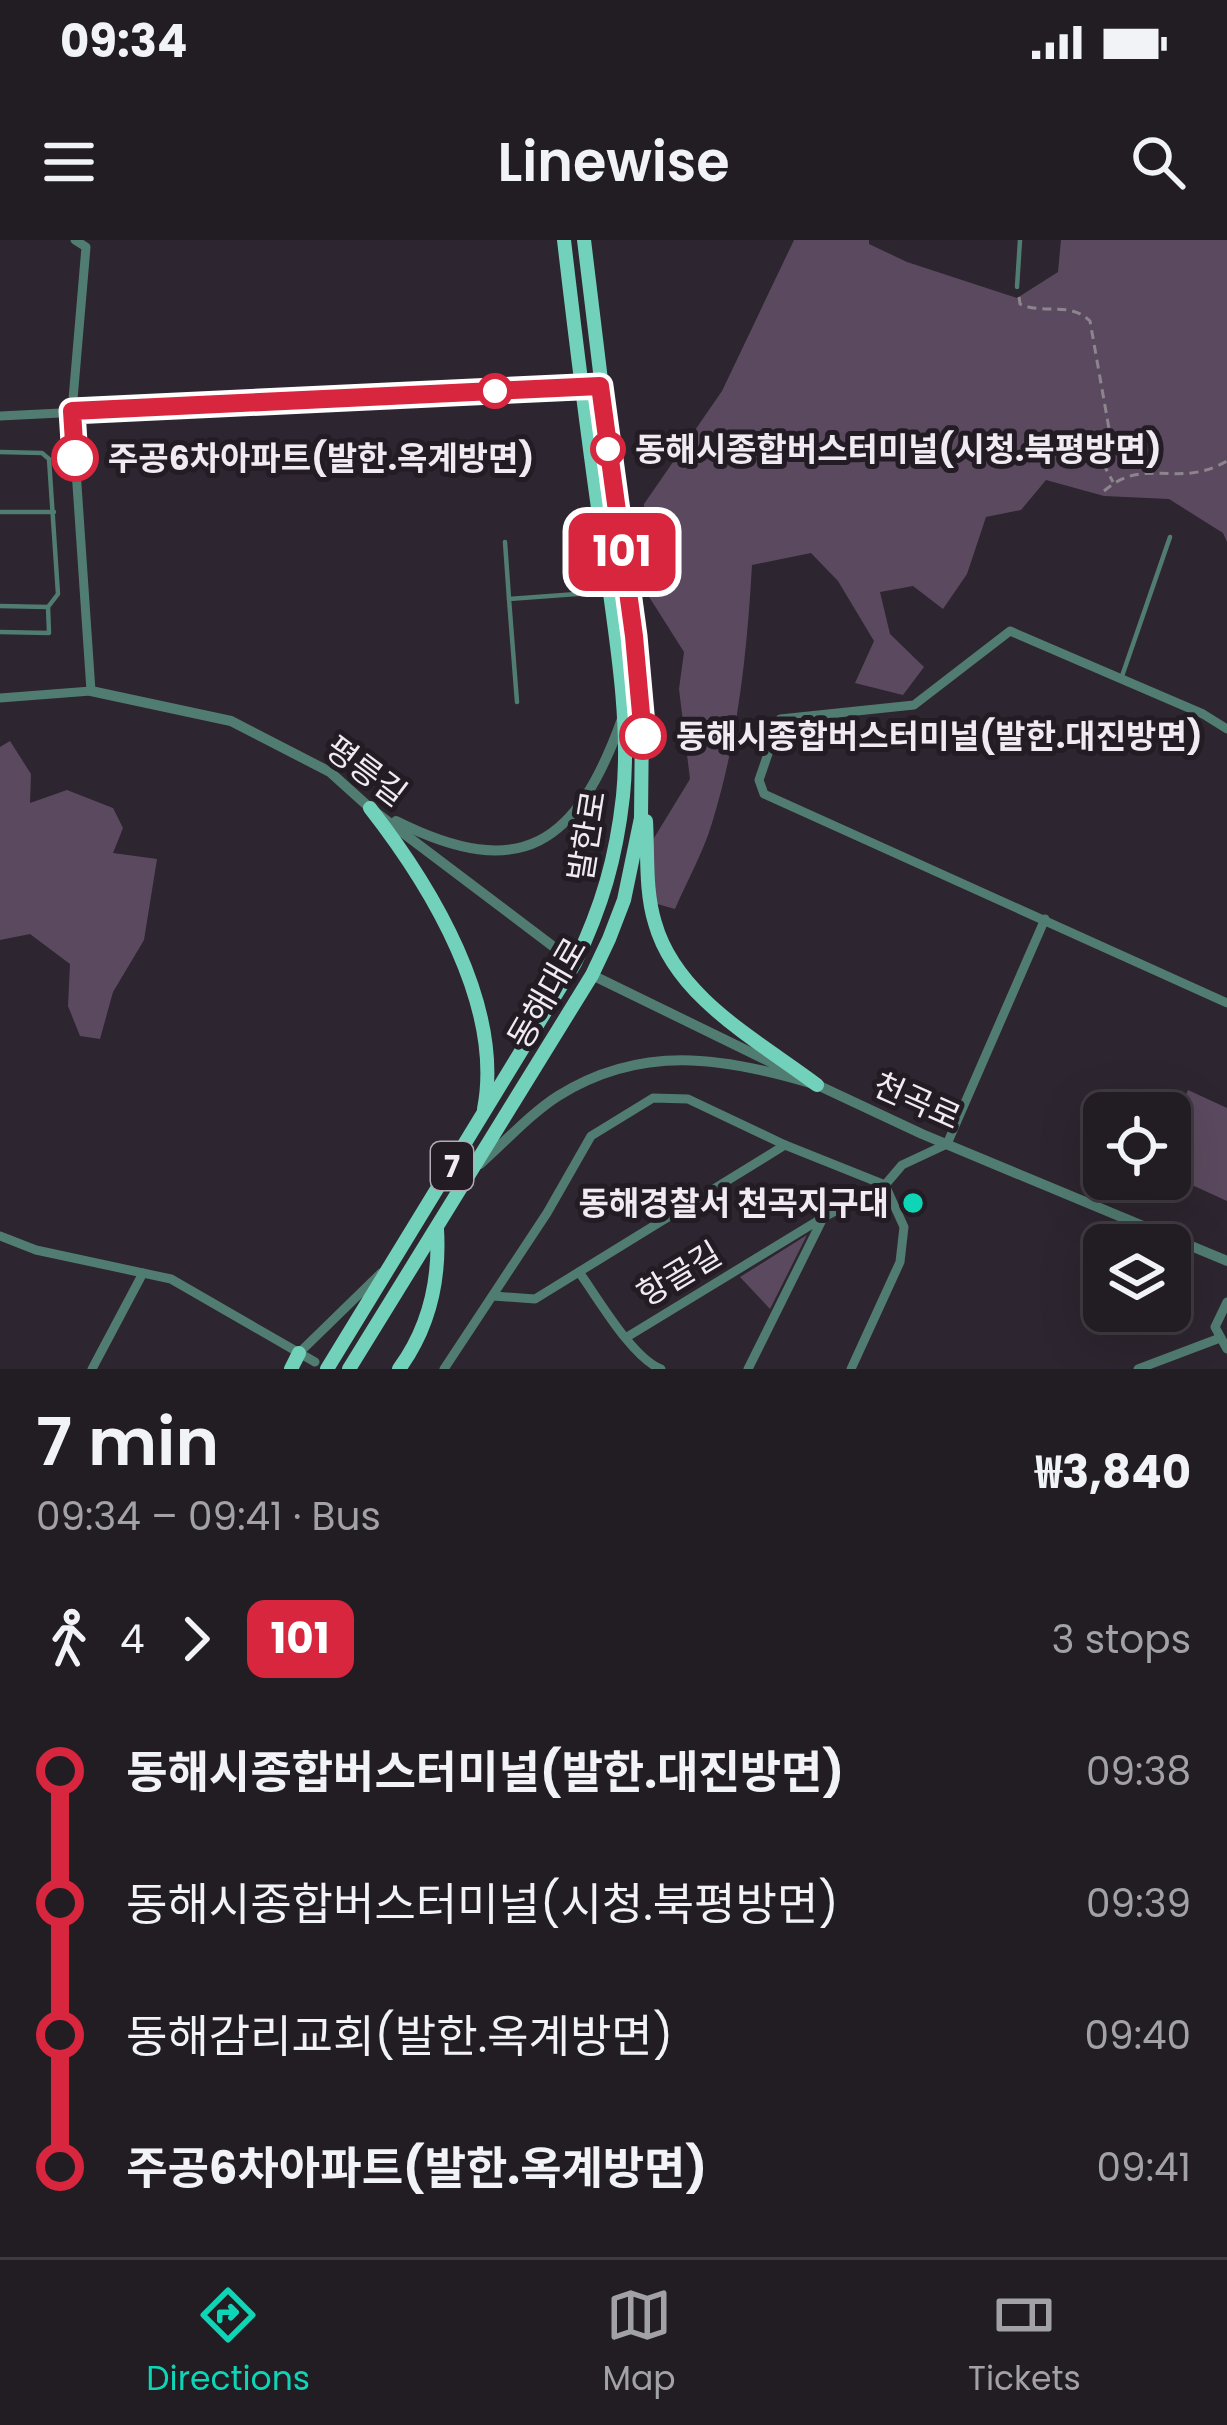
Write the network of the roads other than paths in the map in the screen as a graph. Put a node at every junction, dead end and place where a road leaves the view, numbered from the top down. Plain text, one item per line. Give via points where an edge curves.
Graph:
1 (75, 240) edge
2 (564, 240) edge
3 (584, 240) edge
4 (1020, 240) edge
5 (1017, 287) road end
6 (600, 386) junction
7 (581, 387) junction
8 (72, 411) junction
9 (0, 416) edge
10 (0, 452) edge
11 (0, 512) edge
12 (54, 512) junction
13 (1170, 537) dead end
14 (505, 542) dead end
15 (610, 592) junction
16 (509, 599) junction
17 (0, 606) edge
18 (48, 607) junction
19 (0, 632) edge
20 (1121, 679) junction
21 (91, 691) junction
22 (0, 698) edge
23 (517, 702) dead end
24 (622, 719) junction
25 (1227, 729) edge
26 (342, 750) dead end
27 (644, 770) junction
28 (330, 772) junction
29 (370, 808) junction
30 (1045, 919) junction
31 (575, 963) junction
32 (592, 975) junction
33 (1227, 1003) edge
34 (817, 1085) junction
35 (482, 1117) junction
36 (947, 1144) junction
37 (785, 1145) junction
38 (473, 1170) junction
39 (885, 1184) junction
40 (824, 1217) junction
41 (437, 1229) junction
42 (0, 1236) edge
43 (1227, 1262) edge
44 (393, 1263) junction
45 (579, 1271) junction
46 (143, 1273) junction
47 (492, 1295) junction
48 (1227, 1302) edge
49 (627, 1337) junction
50 (1223, 1343) edge
51 (299, 1353) junction
52 (321, 1365) edge
53 (92, 1369) edge
54 (291, 1369) edge
55 (349, 1369) edge
56 (399, 1369) edge
57 (444, 1369) edge
58 (661, 1369) edge
59 (748, 1369) edge
60 (851, 1369) edge
61 (1138, 1369) edge

1 - 8 street via 86,247
2 - 7 main road, 발한로 / 7
3 - 6 main road, 동해대로 / 7
4 - 5 lane
6 - 7 main road
6 - 27 main road, 동해대로 / 7
7 - 8 street
7 - 15 main road, 발한로 / 7
8 - 9 street
8 - 21 street
10 - 12 lane via 49,459
11 - 12 lane
12 - 18 lane via 58,594
13 - 20 lane
14 - 16 lane
15 - 16 lane
15 - 24 main road, 발한로 / 7
16 - 23 lane
17 - 18 lane
18 - 19 lane via 49,633
20 - 25 street
20 - 30 street via 1010,631 914,705 780,719 759,780 764,794
21 - 22 street, 평릉길
21 - 28 street, 평릉길 via 231,721
24 - 29 street via 590,795 542,841 482,851
24 - 31 main road, 발한로 / 7 via 616,839 603,903
26 - 28 street
27 - 32 main road, 동해대로 / 7 via 624,900
27 - 34 main road via 650,897 665,950 710,1004
28 - 29 street, 평릉길
29 - 31 street, 평릉길
29 - 35 main road via 430,893 465,971 487,1053
30 - 33 street
30 - 36 street
31 - 32 main road
31 - 35 main road, 발한로 / 7
32 - 34 street, 천곡로
32 - 38 main road, 동해대로 / 7
34 - 36 street, 천곡로
34 - 38 street via 743,1064 644,1063 594,1076 554,1098
35 - 44 main road, 발한로 / 7
36 - 39 street, 항골길 via 902,1165
36 - 43 street, 천곡로
37 - 39 street
37 - 45 street
37 - 47 street via 688,1099 653,1098 591,1136
38 - 41 main road, 동해대로 / 7
39 - 40 street, 항골길
39 - 60 street via 904,1228 900,1262
40 - 49 street, 항골길
40 - 59 street
41 - 55 main road, 동해대로 / 7
41 - 56 main road via 432,1300
42 - 46 street
44 - 51 street
44 - 52 main road, 발한로 / 7
45 - 47 street via 535,1299
45 - 49 street
46 - 51 street via 171,1279
46 - 53 street
47 - 57 street
48 - 50 street via 1215,1327
49 - 58 street
50 - 61 street
51 - 52 street
51 - 54 main road

